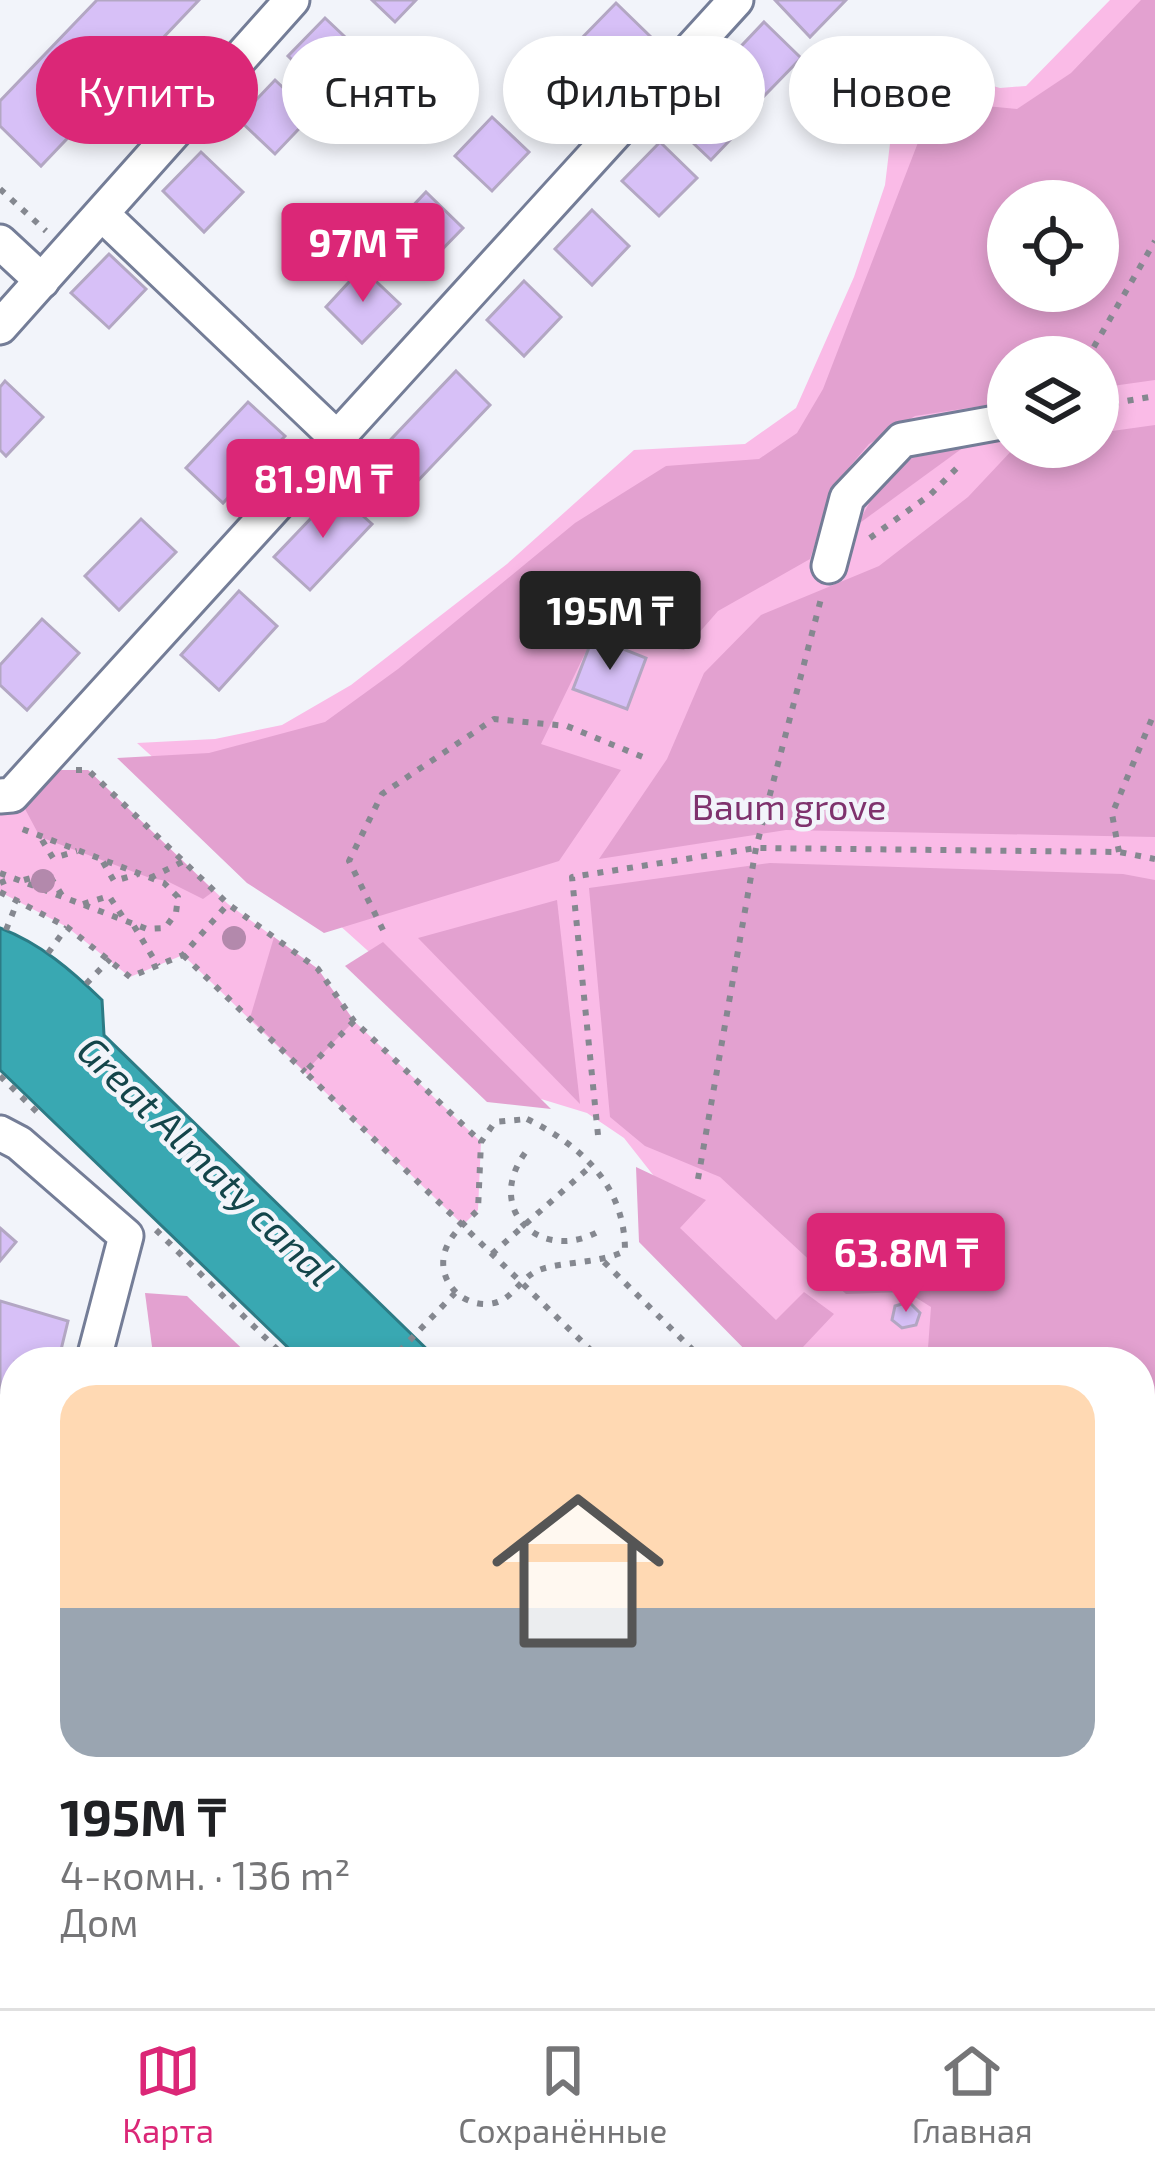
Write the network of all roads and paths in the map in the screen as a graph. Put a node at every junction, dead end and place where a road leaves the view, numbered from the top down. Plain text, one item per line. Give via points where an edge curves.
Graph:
1 (292, 0) edge
2 (736, 0) edge
3 (0, 189) edge
4 (103, 215) junction
5 (1155, 241) edge
6 (0, 242) edge
7 (68, 252) junction
8 (42, 281) junction
9 (0, 327) edge
10 (1100, 336) edge
11 (1155, 396) edge
12 (1119, 402) edge
13 (987, 425) edge
14 (987, 436) edge
15 (338, 440) junction
16 (829, 566) junction
17 (1153, 716) edge
18 (650, 760) dead end
19 (58, 770) dead end
20 (6, 796) edge
21 (0, 828) edge
22 (40, 837) junction
23 (756, 848) junction
24 (77, 851) junction
25 (1120, 852) junction
26 (53, 858) junction
27 (101, 859) junction
28 (1155, 860) edge
29 (184, 861) junction
30 (0, 873) edge
31 (48, 874) junction
32 (140, 874) junction
33 (150, 878) junction
34 (16, 879) junction
35 (115, 881) junction
36 (0, 887) edge
37 (109, 896) junction
38 (62, 897) junction
39 (18, 900) junction
40 (83, 904) junction
41 (228, 904) junction
42 (129, 922) junction
43 (67, 927) junction
44 (6, 930) dead end
45 (383, 930) dead end
46 (48, 953) dead end
47 (183, 955) junction
48 (110, 959) junction
49 (158, 966) junction
50 (86, 985) dead end
51 (354, 1021) junction
52 (305, 1072) junction
53 (0, 1133) edge
54 (598, 1135) dead end
55 (481, 1142) junction
56 (525, 1153) dead end
57 (592, 1165) junction
58 (698, 1179) dead end
59 (463, 1225) junction
60 (526, 1228) junction
61 (601, 1230) dead end
62 (492, 1254) junction
63 (604, 1262) junction
64 (522, 1283) junction
65 (455, 1293) junction
66 (97, 1347) edge
67 (403, 1347) edge
68 (588, 1347) edge
69 (690, 1347) edge

1 - 4 street
2 - 15 street
3 - 7 path
4 - 7 street
4 - 15 street
5 - 10 path
6 - 8 street
7 - 8 street
8 - 9 street
11 - 12 path
13 - 16 street via 902,440 848,498
14 - 16 path via 930,495
15 - 20 street
16 - 23 path
17 - 25 path via 1112,814
18 - 45 path via 567,726 494,719 382,794 349,861
19 - 29 path via 88,770
21 - 22 path
22 - 24 path
22 - 26 path
23 - 25 path
23 - 54 path via 572,877
23 - 58 path
24 - 26 path
24 - 27 path
25 - 28 path
26 - 31 path
27 - 32 path
27 - 35 path
29 - 33 path
29 - 41 path
30 - 34 path
31 - 34 path
31 - 38 path
32 - 33 path
32 - 35 path
33 - 42 path via 178,898 176,914 165,928
34 - 36 path
34 - 38 path
35 - 37 path
36 - 39 path
37 - 40 path
37 - 42 path
38 - 40 path
39 - 43 path
39 - 44 path
40 - 42 path
41 - 47 path
41 - 51 path via 318,969
42 - 49 path
43 - 46 path
43 - 48 path
47 - 49 path
47 - 52 path
48 - 49 path via 130,977
48 - 50 path
51 - 52 path
51 - 55 path
52 - 59 path
53 - 66 street via 126,1236
55 - 57 path via 495,1122 526,1119 562,1136
55 - 59 path via 478,1210
56 - 60 path via 510,1174 509,1201
57 - 60 path
57 - 63 path via 625,1224 625,1251
59 - 62 path
59 - 65 path via 442,1258
60 - 61 path via 550,1242 582,1241
60 - 62 path
62 - 64 path
63 - 64 path via 536,1270
63 - 69 path
64 - 65 path via 490,1304
64 - 68 path
65 - 67 path

